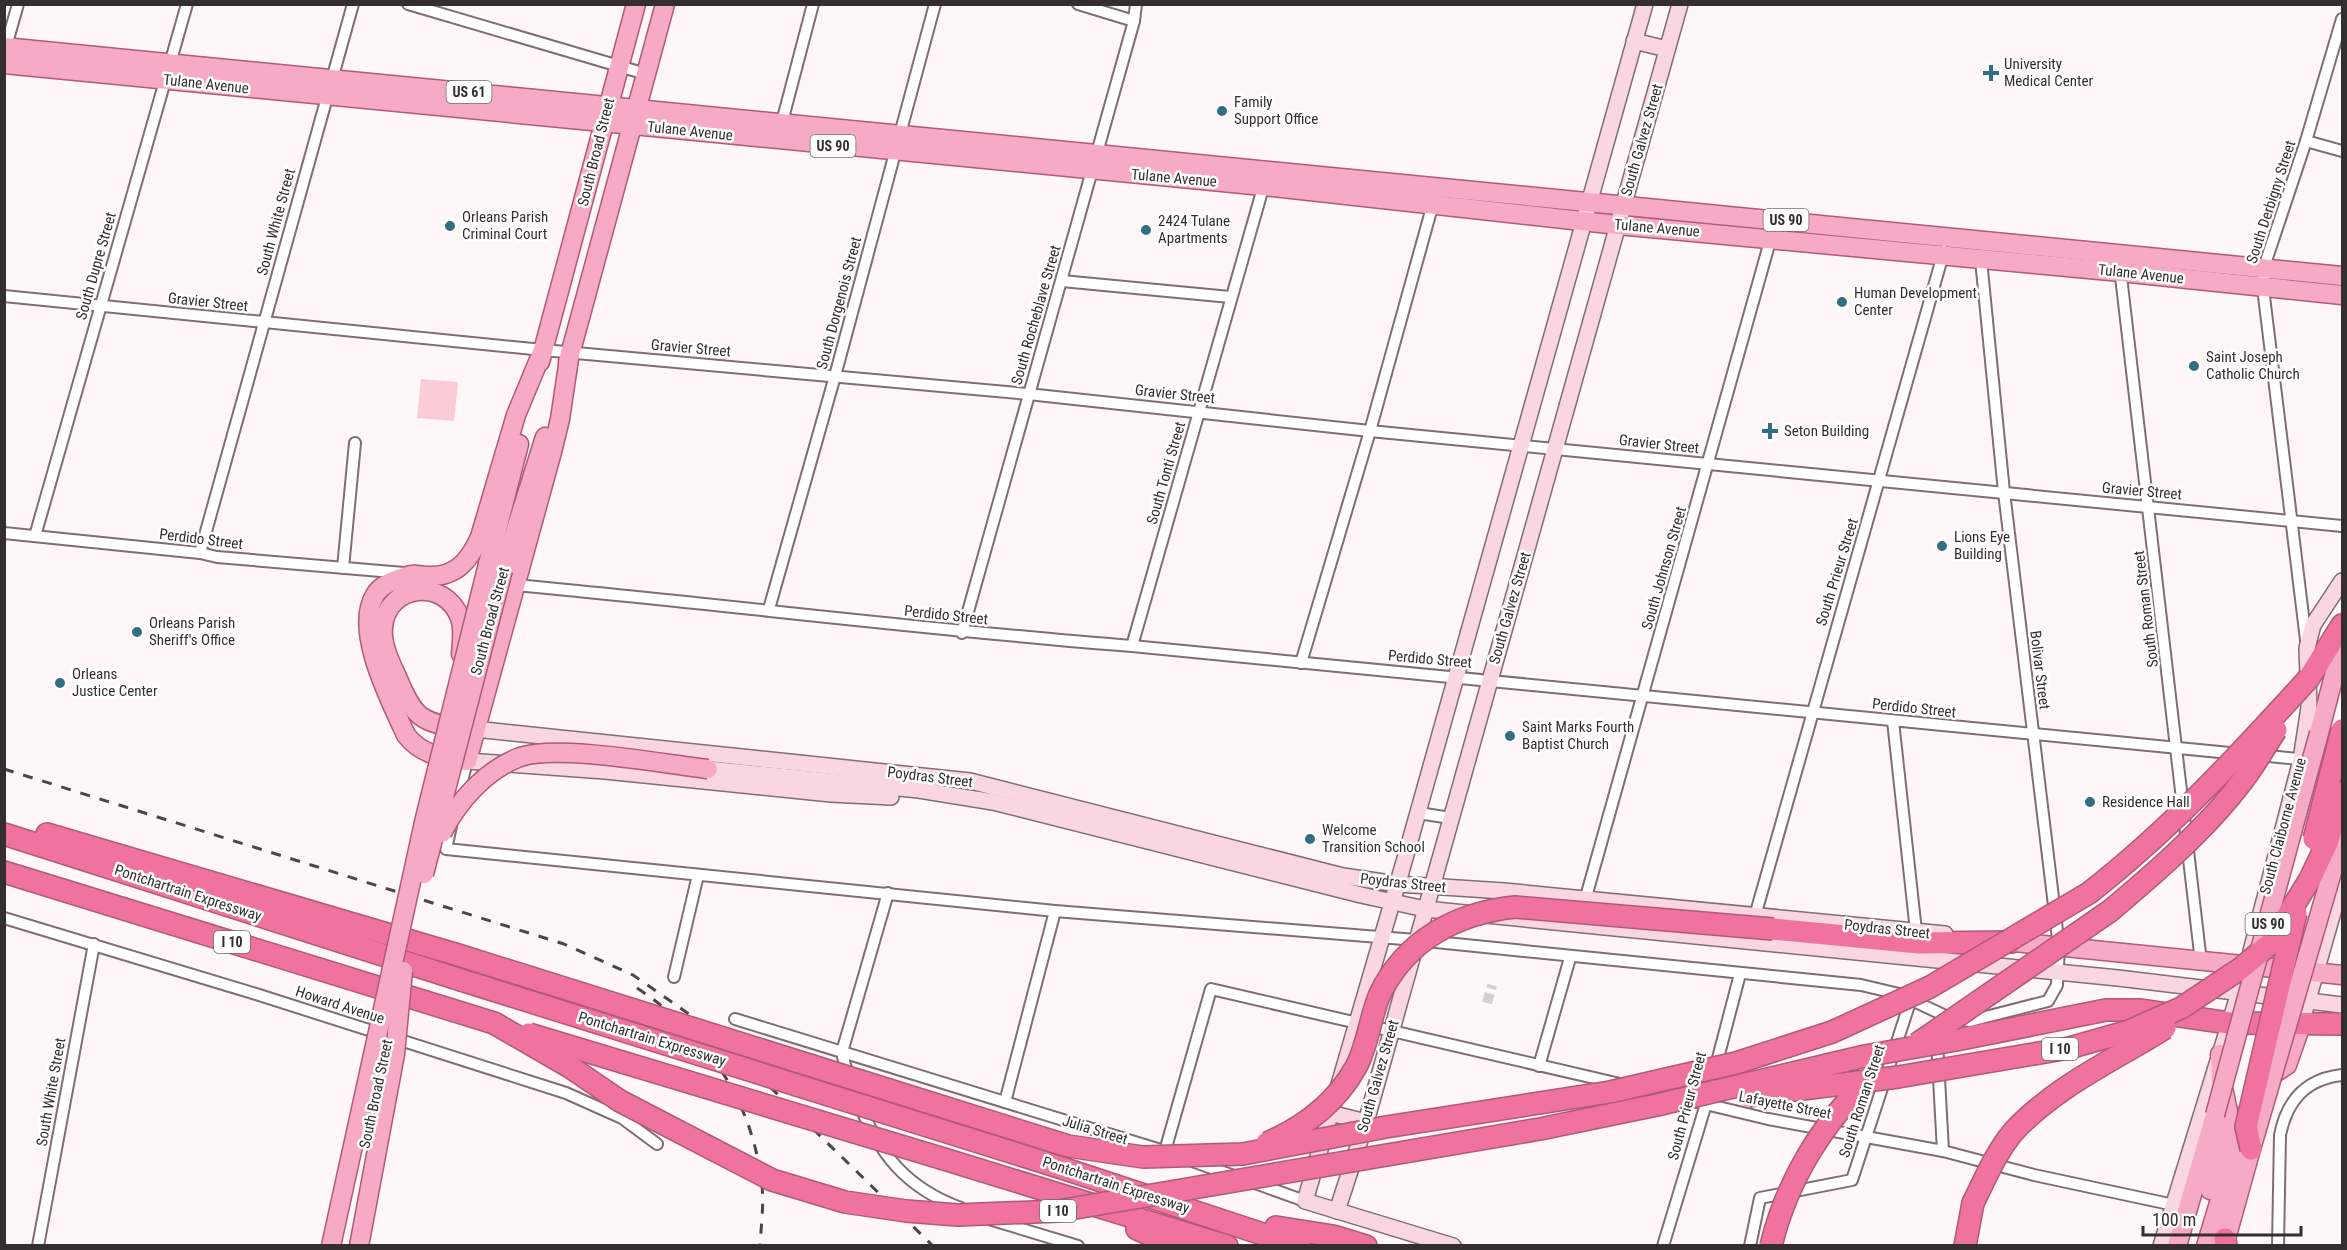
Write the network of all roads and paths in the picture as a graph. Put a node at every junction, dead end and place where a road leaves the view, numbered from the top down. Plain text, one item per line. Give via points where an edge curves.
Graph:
1 (18, 4) edge
2 (187, 4) edge
3 (354, 4) edge
4 (408, 4) edge
5 (636, 4) edge
6 (665, 4) edge
7 (813, 4) edge
8 (935, 4) edge
9 (1078, 4) edge
10 (1645, 4) edge
11 (1680, 4) edge
12 (1132, 5) edge
13 (2343, 19) edge
14 (1134, 21) junction
15 (1634, 41) junction
16 (1667, 49) junction
17 (5, 53) edge
18 (619, 66) junction
19 (168, 71) junction
20 (646, 74) junction
21 (329, 87) junction
22 (605, 114) junction
23 (635, 117) junction
24 (782, 122) junction
25 (901, 133) junction
26 (2306, 141) junction
27 (2343, 151) edge
28 (896, 152) junction
29 (1094, 163) junction
30 (1266, 178) junction
31 (1436, 188) junction
32 (586, 192) junction
33 (613, 195) junction
34 (1590, 202) junction
35 (1433, 206) junction
36 (1623, 206) junction
37 (1779, 219) junction
38 (1583, 222) junction
39 (1618, 225) junction
40 (1948, 236) junction
41 (1770, 238) junction
42 (1943, 255) junction
43 (1981, 260) junction
44 (2120, 262) junction
45 (2264, 267) junction
46 (2343, 276) edge
47 (1062, 281) junction
48 (561, 282) junction
49 (587, 288) junction
50 (2263, 288) junction
51 (2343, 295) edge
52 (4, 296) edge
53 (1230, 297) junction
54 (100, 306) junction
55 (264, 322) junction
56 (543, 350) junction
57 (570, 352) junction
58 (835, 375) junction
59 (1028, 394) junction
60 (1198, 412) junction
61 (1370, 431) junction
62 (355, 443) dead end
63 (1522, 446) junction
64 (1556, 448) junction
65 (1709, 464) junction
66 (1880, 481) junction
67 (2004, 492) junction
68 (2149, 507) junction
69 (2292, 519) junction
70 (2343, 526) edge
71 (4, 533) edge
72 (35, 536) junction
73 (200, 553) junction
74 (496, 567) junction
75 (343, 568) junction
76 (364, 569) junction
77 (414, 574) junction
78 (2343, 581) edge
79 (515, 585) junction
80 (375, 595) junction
81 (769, 609) junction
82 (2343, 625) edge
83 (962, 633) junction
84 (1132, 645) junction
85 (2343, 645) edge
86 (2307, 648) junction
87 (1301, 663) junction
88 (460, 672) junction
89 (1456, 676) junction
90 (2309, 678) junction
91 (1490, 680) junction
92 (1642, 696) junction
93 (1811, 713) junction
94 (1893, 721) junction
95 (475, 729) junction
96 (2343, 730) edge
97 (2033, 735) junction
98 (2178, 747) junction
99 (2301, 760) junction
100 (467, 761) junction
101 (2343, 764) edge
102 (708, 769) joint
103 (2343, 792) edge
104 (993, 802) junction
105 (1418, 813) junction
106 (1451, 818) junction
107 (4, 823) edge
108 (4, 834) edge
109 (2343, 838) edge
110 (426, 867) junction
111 (4, 872) edge
112 (698, 875) junction
113 (2343, 881) edge
114 (1397, 884) junction
115 (1432, 887) junction
116 (888, 893) junction
117 (1586, 899) junction
118 (1391, 903) junction
119 (1425, 909) junction
120 (1055, 911) junction
121 (1755, 916) junction
122 (4, 918) edge
123 (1579, 925) junction
124 (1916, 931) junction
125 (1382, 937) junction
126 (1416, 940) junction
127 (2014, 942) junction
128 (94, 944) junction
129 (2059, 947) junction
130 (1570, 958) junction
131 (2201, 962) junction
132 (2244, 967) junction
133 (403, 971) junction
134 (2058, 972) junction
135 (2317, 972) junction
136 (1740, 974) junction
137 (2343, 975) edge
138 (674, 977) dead end
139 (2238, 994) junction
140 (1911, 999) junction
141 (2308, 1002) junction
142 (2343, 1005) edge
143 (1935, 1012) junction
144 (735, 1019) dead end
145 (494, 1023) junction
146 (2229, 1023) junction
147 (2343, 1024) edge
148 (1357, 1025) junction
149 (2301, 1025) junction
150 (1390, 1033) junction
151 (383, 1035) junction
152 (1351, 1047) junction
153 (842, 1052) junction
154 (2220, 1054) junction
155 (1383, 1059) junction
156 (1539, 1066) junction
157 (2343, 1075) edge
158 (1005, 1102) junction
159 (1706, 1104) junction
160 (1658, 1105) junction
161 (1330, 1113) junction
162 (1366, 1122) junction
163 (1866, 1137) junction
164 (657, 1144) dead end
165 (2251, 1149) junction
166 (1165, 1151) junction
167 (1943, 1151) junction
168 (1243, 1154) junction
169 (2220, 1177) junction
170 (1054, 1192) junction
171 (1305, 1201) junction
172 (2174, 1205) junction
173 (1337, 1211) junction
174 (1219, 1218) junction
175 (2220, 1244) edge
176 (38, 1245) edge
177 (331, 1245) edge
178 (337, 1245) edge
179 (344, 1245) edge
180 (360, 1245) edge
181 (1078, 1245) edge
182 (1175, 1245) edge
183 (1227, 1245) edge
184 (1299, 1245) edge
185 (1366, 1245) edge
186 (1453, 1245) edge
187 (1663, 1245) edge
188 (1750, 1245) edge
189 (1771, 1245) edge
190 (1965, 1245) edge
191 (2161, 1245) edge
192 (2177, 1245) edge
193 (2195, 1245) edge
194 (2278, 1245) edge

1 - 17 street
2 - 19 street, South Dupre Street
3 - 21 street, South White Street
4 - 18 street
5 - 18 main road, South Broad Street
6 - 20 main road, South Broad Street
7 - 24 street
8 - 25 street, South Dorgenois Street
9 - 14 street
10 - 15 main road
11 - 16 main road, South Galvez Street
12 - 14 street, South Rocheblave Street
13 - 26 street, South Derbigny Street
14 - 29 street, South Rocheblave Street
15 - 16 main road
15 - 34 main road
16 - 36 main road, South Galvez Street
17 - 19 main road, Tulane Avenue / US 61
18 - 20 street
18 - 22 main road, South Broad Street
19 - 21 main road, Tulane Avenue / US 61
19 - 54 street, South Dupre Street
20 - 23 main road, South Broad Street
21 - 22 main road, Tulane Avenue / US 61
21 - 55 street, South White Street
22 - 23 main road, Tulane Avenue / US 61
22 - 32 main road, South Broad Street
23 - 24 main road, Tulane Avenue / US 90
23 - 28 main road, Tulane Avenue / US 90
23 - 33 main road, South Broad Street
24 - 25 main road, Tulane Avenue / US 90
25 - 28 street, South Dorgenois Street
25 - 29 main road, Tulane Avenue / US 90
26 - 27 street
26 - 45 street, South Derbigny Street
28 - 29 main road, Tulane Avenue / US 90
28 - 58 street, South Dorgenois Street
29 - 30 main road, Tulane Avenue / US 90
29 - 47 street, South Rocheblave Street
30 - 31 main road, Tulane Avenue / US 90
30 - 35 main road, Tulane Avenue / US 90
30 - 53 street, South Tonti Street
31 - 34 main road, Tulane Avenue / US 90
31 - 35 street
32 - 33 main road
32 - 48 main road, South Broad Street
33 - 49 main road, South Broad Street
34 - 36 main road, Tulane Avenue / US 90
34 - 38 main road
35 - 38 main road, Tulane Avenue / US 90
35 - 61 street
36 - 37 main road, Tulane Avenue / US 90
36 - 39 main road, South Galvez Street
37 - 40 main road, Tulane Avenue / US 90
37 - 41 street, South Johnson Street
38 - 39 main road, Tulane Avenue / US 90
38 - 63 main road
39 - 41 main road, Tulane Avenue / US 90
39 - 64 main road, South Galvez Street
40 - 42 street, South Prieur Street
40 - 44 main road, Tulane Avenue / US 90
41 - 42 main road, Tulane Avenue / US 90
41 - 65 street, South Johnson Street
42 - 43 main road, Tulane Avenue / US 90
42 - 66 street, South Prieur Street
43 - 44 main road, Tulane Avenue / US 90
43 - 67 street, Bolivar Street
44 - 45 main road, Tulane Avenue / US 90
44 - 50 main road, Tulane Avenue / US 90
44 - 68 street, South Roman Street
45 - 46 main road, Tulane Avenue / US 90
45 - 50 street, South Derbigny Street
47 - 53 street
47 - 59 street, South Rocheblave Street
48 - 49 main road
48 - 56 main road, South Broad Street
49 - 57 main road, South Broad Street
50 - 51 main road, Tulane Avenue / US 90
50 - 69 street, South Derbigny Street
52 - 54 street, Gravier Street
53 - 60 street, South Tonti Street
54 - 55 street, Gravier Street
54 - 72 street, South Dupre Street
55 - 56 street, Gravier Street
55 - 73 street, South White Street
56 - 57 street, Gravier Street
56 - 74 main road, South Broad Street
56 - 77 main road via 516,415 475,548 465,563 447,575
57 - 58 street, Gravier Street
57 - 74 main road, South Broad Street
57 - 79 main road via 560,419
58 - 59 street, Gravier Street
58 - 81 street, South Dorgenois Street
59 - 60 street, Gravier Street
59 - 83 street, South Rocheblave Street
60 - 61 street, Gravier Street
60 - 84 street, South Tonti Street
61 - 63 street, Gravier Street
61 - 87 street
62 - 75 street
63 - 64 street, Gravier Street
63 - 89 main road
64 - 65 street, Gravier Street
64 - 91 main road, South Galvez Street
65 - 66 street, Gravier Street
65 - 92 street, South Johnson Street
66 - 67 street, Gravier Street
66 - 93 street, South Prieur Street
67 - 68 street, Gravier Street
67 - 97 street, Bolivar Street
68 - 69 street, Gravier Street
68 - 98 street, South Roman Street
69 - 70 street, Gravier Street
69 - 86 street, South Derbigny Street
71 - 72 street, Perdido Street
72 - 73 street, Perdido Street
73 - 75 street, Perdido Street
74 - 88 main road, South Broad Street, bridge
74 - 110 main road, South Broad Street, bridge
75 - 76 street, Perdido Street
76 - 77 street, Perdido Street
76 - 80 street via 373,580
77 - 80 main road
78 - 86 main road, South Claiborne Avenue via 2313,625
79 - 81 street, Perdido Street
79 - 95 main road
80 - 100 main road via 368,623 369,639 406,735 427,754
81 - 83 street, Perdido Street
82 - 90 highway
83 - 84 street, Perdido Street
84 - 87 street, Perdido Street
85 - 192 main road, South Claiborne Avenue / US 90, bridge
86 - 99 main road, South Claiborne Avenue via 2309,707
87 - 89 street, Perdido Street
88 - 95 main road via 461,619 446,597 434,591 413,591 394,600 387,609 383,638 412,710 427,723
88 - 177 main road, South Broad Street, bridge
89 - 91 street, Perdido Street
89 - 105 main road
90 - 168 highway, bridge via 2218,778 2153,841 2089,893 1930,987 1832,1032 1736,1063 1610,1092
90 - 189 highway, bridge via 2241,784 2137,888 2110,911 1884,1067 1858,1090 1831,1120 1802,1167 1779,1213
91 - 92 street, Perdido Street
91 - 106 main road, South Galvez Street
92 - 93 street, Perdido Street
92 - 117 street, South Johnson Street
93 - 94 street, Perdido Street
93 - 121 street, South Prieur Street
94 - 97 street, Perdido Street
94 - 124 street
95 - 100 main road
95 - 114 main road, Poydras Street via 970,781 1343,876
96 - 165 highway, bridge via 2246,1128
97 - 98 street, Perdido Street
97 - 129 street, Bolivar Street
98 - 99 street, Perdido Street
98 - 131 street, South Roman Street
99 - 101 street, Perdido Street
99 - 132 main road, South Claiborne Avenue
100 - 104 main road via 831,794
100 - 112 street via 446,849
102 - 104 main road via 919,790
102 - 110 main road, bridge via 571,754 538,753 519,758 473,788 448,821
103 - 132 highway, I 10, bridge via 2327,843 2310,879 2270,944
104 - 118 main road, Poydras Street
105 - 106 street
105 - 114 main road
106 - 115 main road, South Galvez Street
107 - 168 highway, bridge via 455,954 1068,1146 1143,1157
108 - 174 highway, Pontchartrain Expressway, bridge
109 - 165 main road, bridge
110 - 133 main road, South Broad Street, bridge
111 - 145 highway, Pontchartrain Expressway / I 10
112 - 116 street
112 - 138 street
113 - 135 main road
114 - 115 main road, Poydras Street
114 - 118 main road
115 - 117 main road, Poydras Street
115 - 119 main road, South Galvez Street
116 - 120 street
116 - 153 street
117 - 121 main road, Poydras Street
117 - 123 street, South Johnson Street
118 - 119 main road, Poydras Street
118 - 125 main road
119 - 123 main road, Poydras Street
119 - 126 main road, South Galvez Street
120 - 125 street
120 - 158 street
121 - 124 main road, Poydras Street
122 - 128 street, Howard Avenue
123 - 134 main road, Poydras Street
124 - 127 main road, Poydras Street
125 - 126 street
125 - 148 main road
126 - 130 street
126 - 150 main road, South Galvez Street
127 - 129 main road, Poydras Street
127 - 168 highway, bridge via 1919,943 1515,907 1491,909 1455,921 1422,940 1394,971 1380,994 1357,1065 1330,1102 1308,1121
128 - 151 street, Howard Avenue
128 - 176 street, South White Street
129 - 131 main road, Poydras Street
129 - 134 street, Bolivar Street
130 - 136 street
130 - 156 street
131 - 132 main road, Poydras Street
132 - 135 main road, Poydras Street
132 - 139 main road, South Claiborne Avenue
132 - 160 highway, I 10, bridge via 2181,1008 2129,1031 2069,1048 1898,1077
132 - 190 highway, bridge via 2217,995 2058,1094 2013,1132 1973,1203
133 - 179 main road, South Broad Street, bridge
133 - 180 main road, bridge via 395,1054
134 - 139 main road, Poydras Street
134 - 143 street, Bolivar Street via 2057,986 2048,1000 1970,1021
135 - 137 main road, Poydras Street
135 - 141 main road
136 - 140 street via 1861,985
136 - 159 street, South Prieur Street
139 - 141 main road, Poydras Street
139 - 146 main road, South Claiborne Avenue
140 - 143 street
140 - 163 street, South Roman Street
141 - 142 main road, Poydras Street
141 - 149 main road
143 - 167 street
144 - 153 street, Julia Street
145 - 160 highway, I 10, bridge via 620,1101 772,1180 845,1202 958,1215 1058,1211 1540,1129
145 - 170 highway, Pontchartrain Expressway, bridge
146 - 149 highway
146 - 154 main road, South Claiborne Avenue
146 - 160 highway, bridge via 2139,1010 2106,1010 1865,1056
147 - 149 highway
148 - 150 street, Lafayette Street
148 - 152 main road
148 - 166 street, Lafayette Street via 1211,989
149 - 169 main road via 2287,1065 2254,1091
150 - 155 main road, South Galvez Street
150 - 156 street, Lafayette Street
151 - 164 street, Howard Avenue via 589,1101 622,1118
151 - 178 street
152 - 155 main road
152 - 161 main road
153 - 158 street, Julia Street
153 - 181 street via 866,1121 887,1159 917,1186 941,1201
154 - 169 main road via 2228,1110
154 - 172 main road, South Claiborne Avenue
155 - 162 main road, South Galvez Street
156 - 159 street, Lafayette Street
157 - 194 street via 2324,1078 2300,1091 2283,1119
158 - 166 street, Julia Street
159 - 163 street, Lafayette Street
159 - 187 street, South Prieur Street
161 - 162 main road
161 - 171 main road
162 - 173 main road, South Galvez Street
163 - 167 street, Lafayette Street
163 - 188 street, South Roman Street via 1852,1180 1760,1198
165 - 175 main road
166 - 171 street, Julia Street
167 - 172 street, Lafayette Street
169 - 175 main road
169 - 193 main road
170 - 182 highway
170 - 183 highway, Pontchartrain Expressway
171 - 173 main road, Julia Street
172 - 191 main road, South Claiborne Avenue
173 - 186 main road, Julia Street
174 - 184 highway, Pontchartrain Expressway
174 - 185 highway

